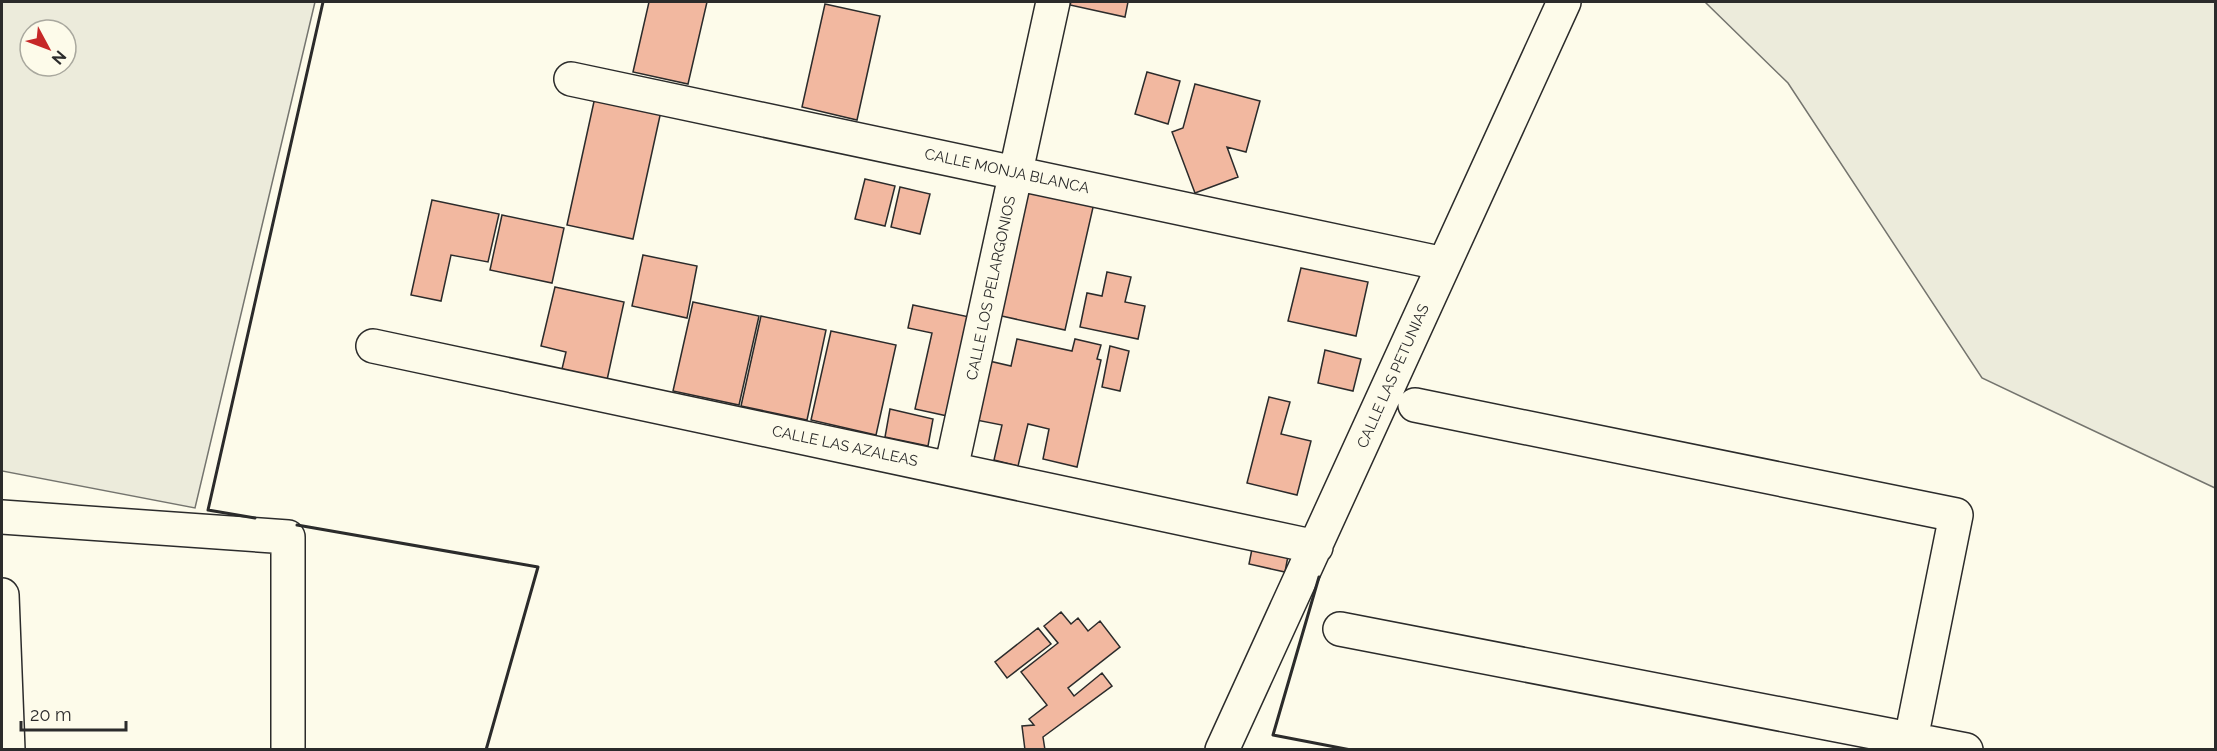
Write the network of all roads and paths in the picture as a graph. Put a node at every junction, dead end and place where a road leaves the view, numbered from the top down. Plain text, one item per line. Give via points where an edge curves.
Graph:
1 (1053, 2) edge
2 (1564, 2) edge
3 (571, 79) dead end
4 (1016, 173) junction
5 (1444, 264) junction
6 (373, 346) dead end
7 (1415, 405) dead end
8 (951, 469) junction
9 (2, 517) edge
10 (1316, 547) junction
11 (2, 595) edge
12 (1340, 629) dead end
13 (1911, 739) junction
14 (8, 750) edge
15 (288, 750) edge
16 (1222, 750) edge
17 (1966, 750) edge

1 - 4 street, CALLE LOS PELARGONIOS
2 - 5 street, CALLE LAS PETUNIAS
3 - 4 street, CALLE MONJA BLANCA
4 - 5 street, CALLE MONJA BLANCA
4 - 8 street, CALLE LOS PELARGONIOS
5 - 10 street, CALLE LAS PETUNIAS
6 - 8 street, CALLE LAS AZALEAS
7 - 13 street via 1956,515
8 - 10 street, CALLE LAS AZALEAS
9 - 15 street via 288,537
10 - 16 street, CALLE LAS PETUNIAS
11 - 14 street
12 - 13 street
13 - 17 street

